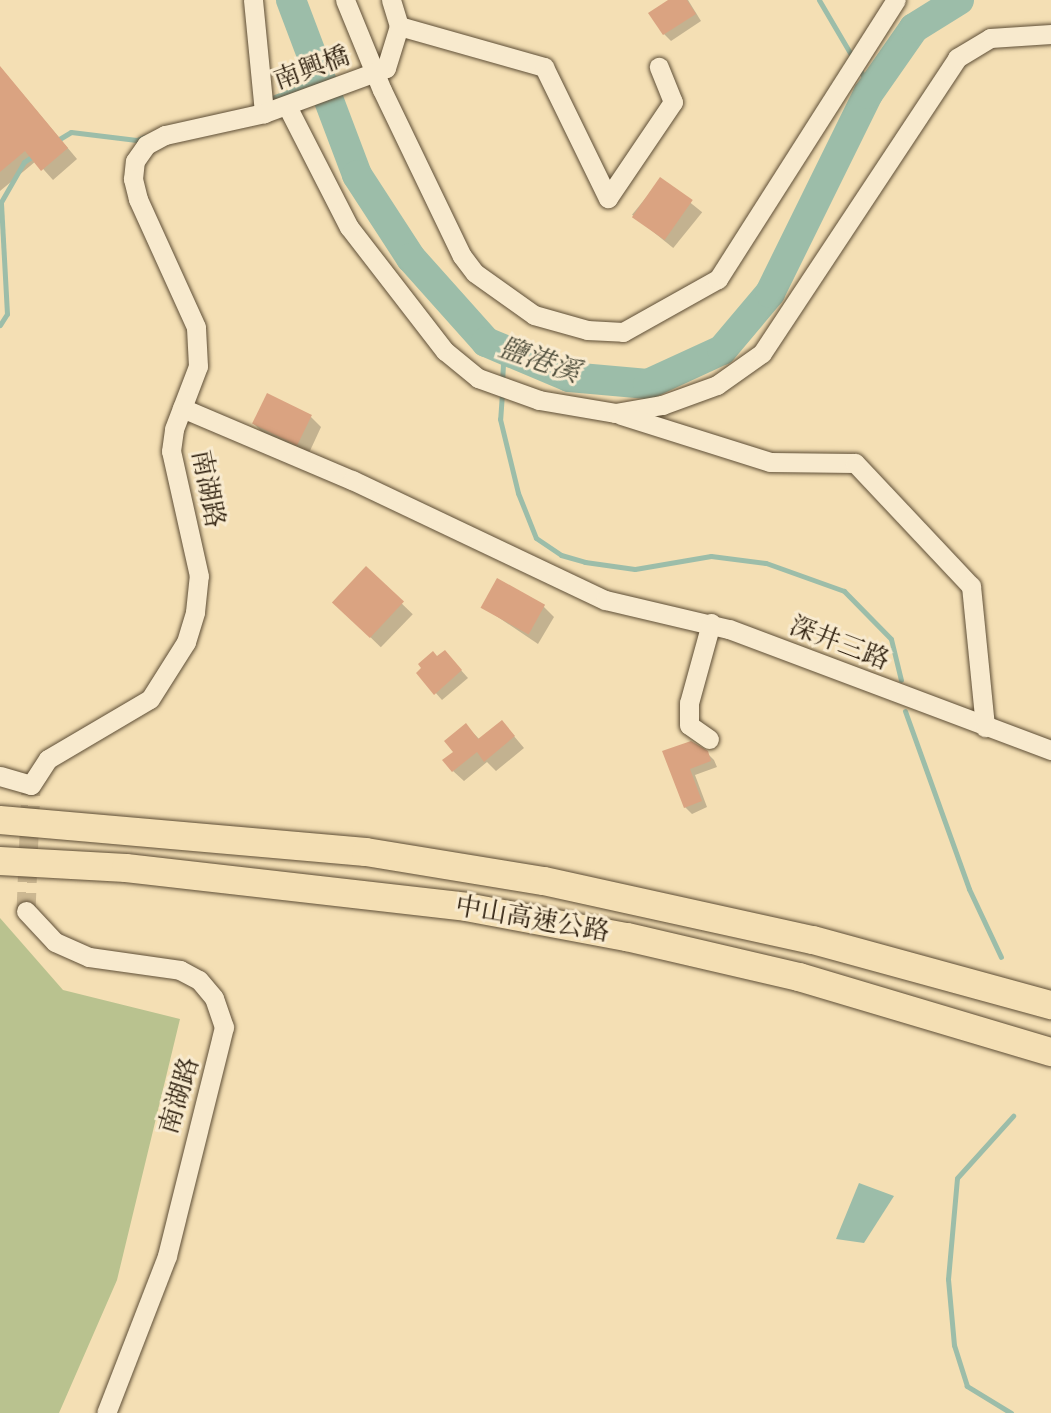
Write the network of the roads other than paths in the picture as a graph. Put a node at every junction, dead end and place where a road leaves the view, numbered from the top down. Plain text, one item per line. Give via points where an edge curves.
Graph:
1 (253, 0) edge
2 (345, 0) edge
3 (391, 0) edge
4 (896, 0) edge
5 (399, 26) junction
6 (1051, 34) edge
7 (659, 67) dead end
8 (378, 73) junction
9 (288, 106) junction
10 (264, 113) junction
11 (182, 408) junction
12 (615, 413) junction
13 (711, 623) junction
14 (985, 727) junction
15 (709, 739) dead end
16 (1051, 750) edge
17 (0, 776) edge
18 (0, 820) edge
19 (0, 861) edge
20 (26, 911) dead end
21 (1051, 1005) edge
22 (1051, 1052) edge
23 (106, 1413) edge

1 - 10 street
2 - 8 street
3 - 5 street
4 - 8 street via 718,279 635,328 605,332 534,316 475,273 462,256
5 - 7 street via 544,67 608,198 673,102
5 - 8 street via 386,68
6 - 12 street via 990,38 957,58 762,353 717,385 662,405
8 - 9 street, 南興橋
9 - 10 street, 南興橋
9 - 12 street via 349,227 445,351 478,378 539,400
10 - 11 street, 南湖路 via 165,135 146,145 135,161 138,199 196,327 198,366
11 - 13 street, 深井三路 via 352,480 605,600
11 - 17 street, 南湖路 via 171,452 199,576 186,642 150,699 48,759 31,785
12 - 14 street via 770,461 855,463 971,586
13 - 14 street, 深井三路
13 - 15 street via 689,703 689,724
14 - 16 street, 深井三路
18 - 21 highway, 中山高速公路 via 366,852 544,881 800,937
19 - 22 highway, 中山高速公路 via 140,870 466,907 627,937 799,977
20 - 23 street, 南湖路 via 55,942 89,957 180,970 199,980 214,999 224,1027 167,1256

